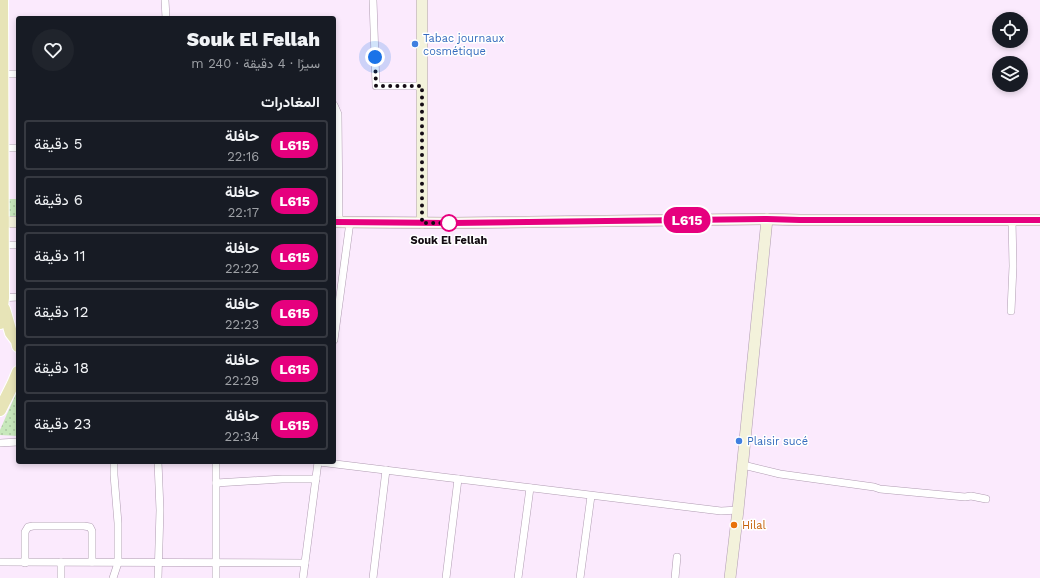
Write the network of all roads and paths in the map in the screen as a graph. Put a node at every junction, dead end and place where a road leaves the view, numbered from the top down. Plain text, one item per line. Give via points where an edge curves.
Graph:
1 (2, 0) edge
2 (165, 0) edge
3 (373, 0) edge
4 (422, 0) edge
5 (166, 16) edge
6 (1, 74) edge
7 (16, 74) edge
8 (422, 86) junction
9 (336, 110) edge
10 (2, 148) edge
11 (16, 148) edge
12 (2, 198) edge
13 (767, 219) junction
14 (1012, 220) junction
15 (1040, 220) edge
16 (3, 222) junction
17 (16, 222) edge
18 (341, 222) edge
19 (422, 223) junction
20 (2, 245) edge
21 (16, 245) edge
22 (337, 297) edge
23 (16, 298) edge
24 (2, 300) edge
25 (336, 311) edge
26 (1012, 311) dead end
27 (0, 323) edge
28 (6, 332) edge
29 (16, 340) edge
30 (16, 377) edge
31 (1, 407) edge
32 (0, 442) edge
33 (16, 442) edge
34 (114, 464) edge
35 (158, 464) edge
36 (216, 464) edge
37 (319, 464) edge
38 (336, 464) edge
39 (743, 465) junction
40 (386, 470) junction
41 (458, 479) junction
42 (316, 480) junction
43 (216, 483) junction
44 (530, 488) junction
45 (591, 496) junction
46 (986, 499) dead end
47 (738, 510) junction
48 (677, 557) dead end
49 (0, 562) edge
50 (25, 562) junction
51 (60, 562) junction
52 (92, 562) junction
53 (118, 562) junction
54 (158, 563) junction
55 (216, 563) junction
56 (305, 563) junction
57 (61, 578) edge
58 (113, 578) edge
59 (158, 578) edge
60 (216, 578) edge
61 (303, 578) edge
62 (373, 578) edge
63 (446, 578) edge
64 (518, 578) edge
65 (580, 578) edge
66 (675, 578) edge
67 (730, 578) edge

1 - 6 main road
2 - 5 street
3 - 8 street via 376,86
4 - 8 main road
6 - 7 street
6 - 10 main road
8 - 19 main road
9 - 18 street
10 - 11 street
10 - 12 main road
12 - 16 main road
13 - 14 main road
13 - 19 main road
13 - 39 main road
14 - 15 main road
14 - 26 street
16 - 17 main road
16 - 20 main road
18 - 19 main road
18 - 22 street
20 - 21 street
20 - 24 main road
22 - 25 street
23 - 24 street
24 - 27 main road
24 - 28 main road
28 - 29 main road
30 - 31 main road
32 - 33 street
34 - 53 street
35 - 54 street
36 - 43 street
37 - 42 street
38 - 40 street
39 - 46 street via 780,474 880,489
39 - 47 main road
40 - 41 street
40 - 62 street
41 - 44 street
41 - 63 street
42 - 43 street via 282,478
42 - 56 street
43 - 55 street
44 - 45 street
44 - 64 street
45 - 47 street via 720,511
45 - 65 street
47 - 67 main road
48 - 66 street
49 - 50 street
50 - 51 street
50 - 52 street via 25,532 28,527 33,526 90,527
51 - 52 street
51 - 57 street
52 - 53 street
53 - 54 street
53 - 58 street
54 - 55 street
54 - 59 street
55 - 56 street
55 - 60 street
56 - 61 street

